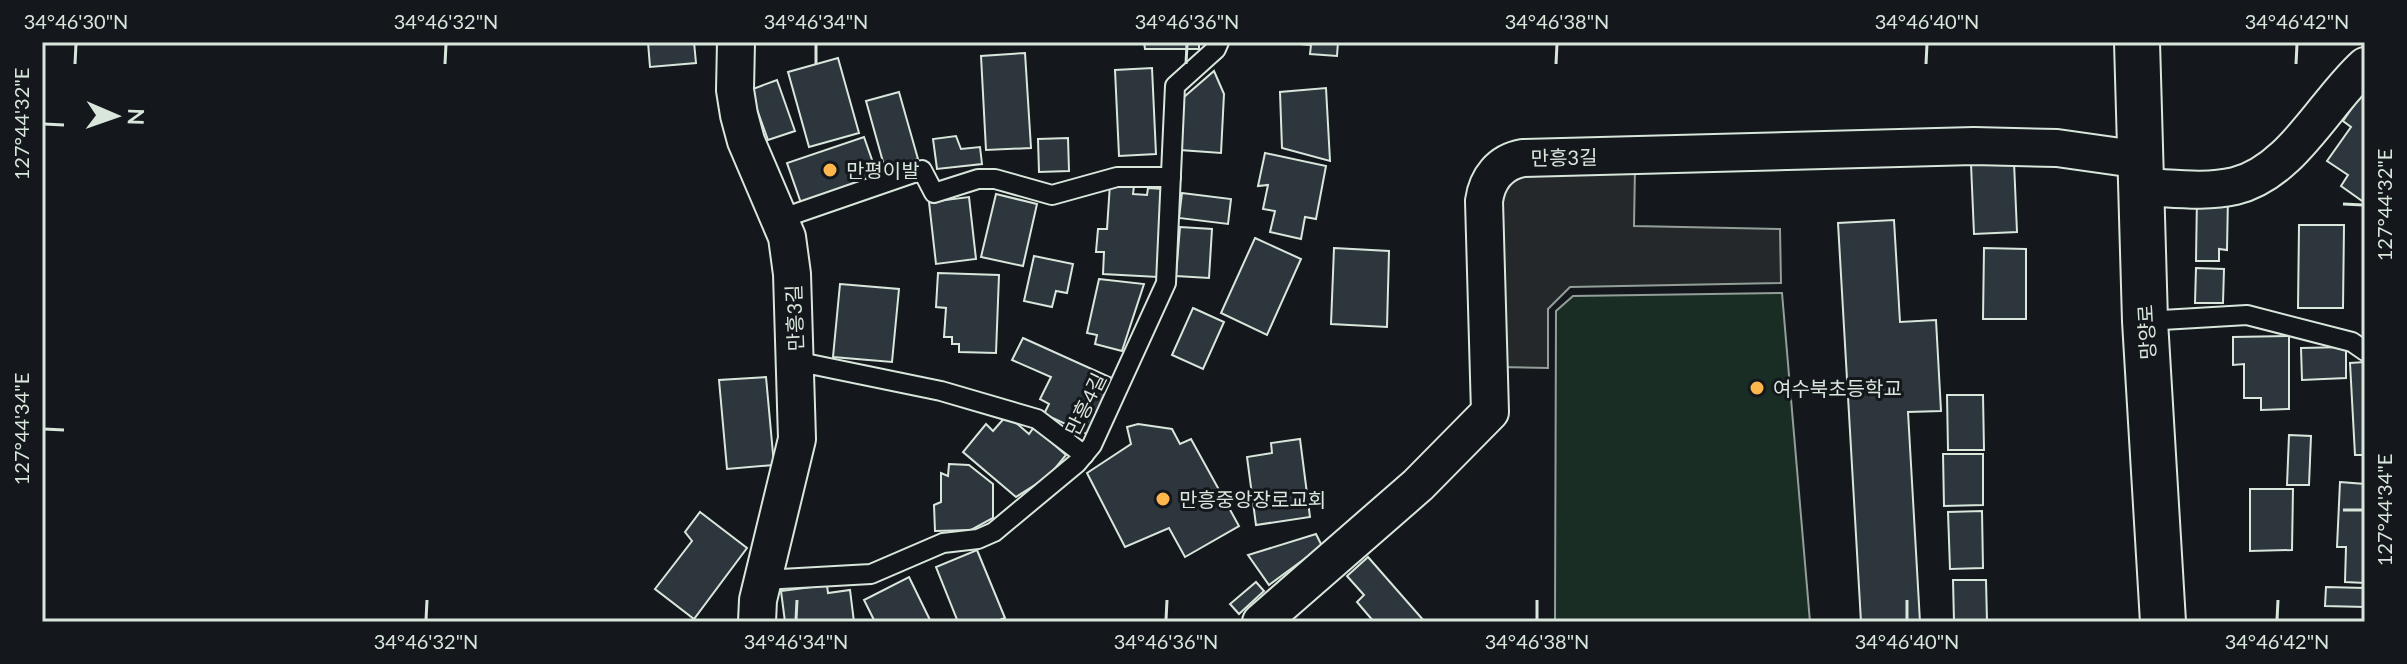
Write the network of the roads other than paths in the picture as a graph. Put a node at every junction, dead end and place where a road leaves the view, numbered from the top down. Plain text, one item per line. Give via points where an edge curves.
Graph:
1 (736, 42) edge
2 (1219, 42) edge
3 (2137, 42) edge
4 (2365, 66) edge
5 (2142, 174) junction
6 (1171, 177) junction
7 (780, 219) junction
8 (2145, 321) junction
9 (2365, 351) edge
10 (795, 361) junction
11 (1084, 455) junction
12 (754, 606) edge
13 (1261, 622) edge
14 (2163, 622) edge

1 - 7 street, 만흥3길 via 739,115
2 - 6 lane, 만흥4길 via 1175,86
3 - 5 main road, 망양로
4 - 5 street via 2289,151 2254,180 2218,189
5 - 8 main road, 망양로
5 - 13 street, 만흥3길 via 2057,148 1974,146 1523,158 1505,163 1486,186 1484,201 1490,412 1418,485
6 - 7 lane via 1117,177 1052,195 978,179 934,193 922,170
6 - 11 lane, 만흥4길 via 1166,283
7 - 10 street, 만흥3길 via 792,274
8 - 9 lane via 2247,315 2352,342
8 - 14 main road, 망양로
10 - 11 lane via 941,391 1037,419
10 - 12 street, 만흥3길 via 794,465
11 - 12 lane, 만흥4길 via 994,532 943,543 871,574

